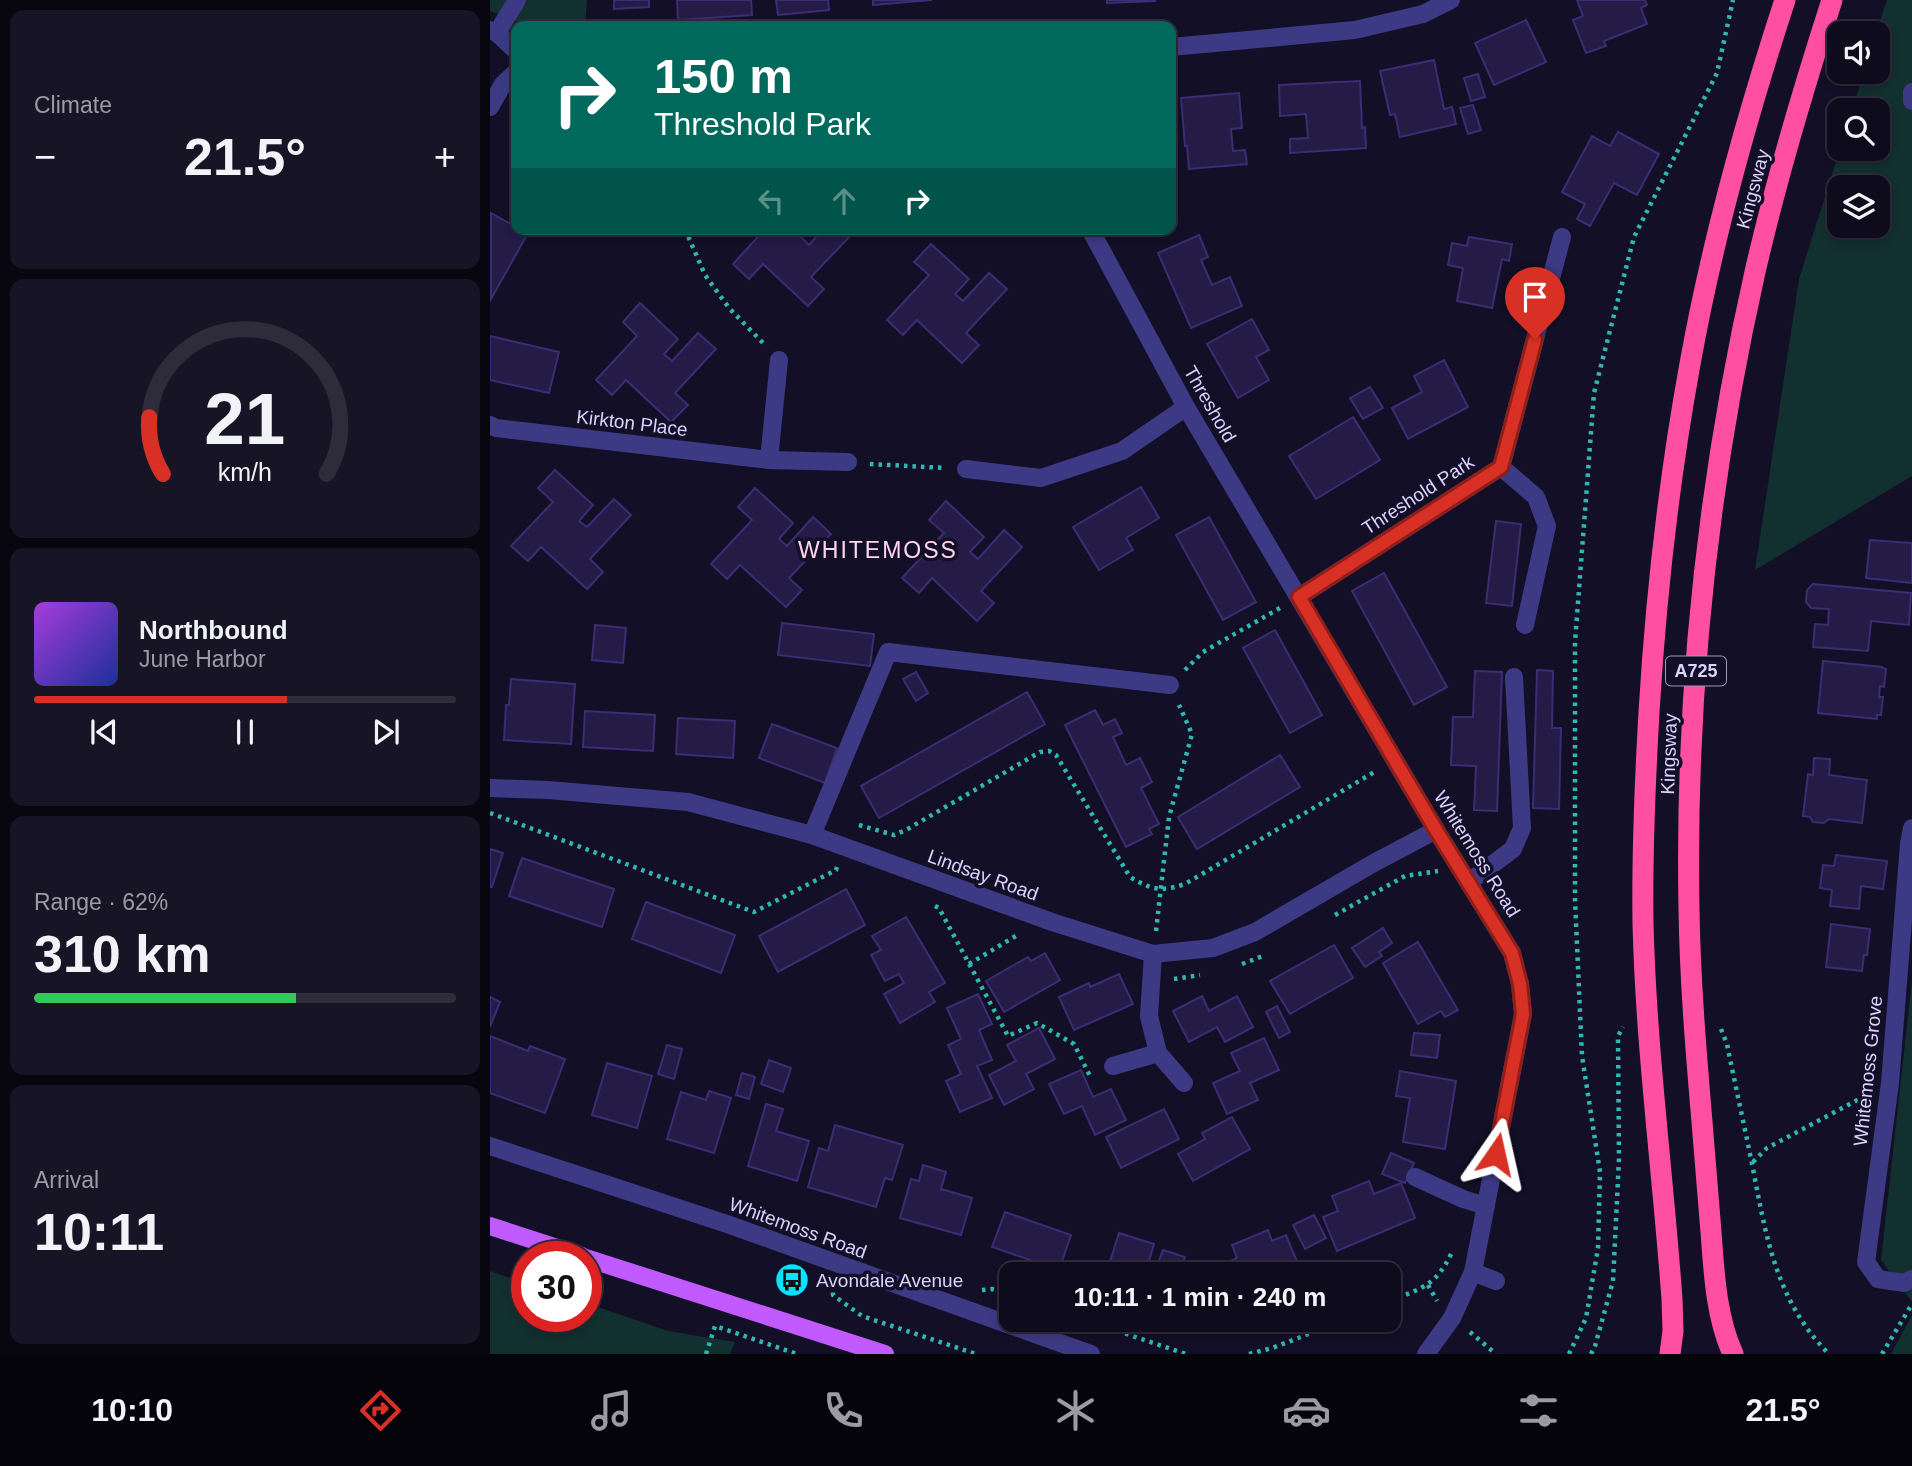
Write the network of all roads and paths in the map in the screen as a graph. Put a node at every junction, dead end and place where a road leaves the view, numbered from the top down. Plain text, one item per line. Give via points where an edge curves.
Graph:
1 (517, 0) edge
2 (1451, 0) edge
3 (1732, 0) edge
4 (1785, 0) edge
5 (1832, 0) edge
6 (494, 32) edge
7 (511, 47) edge
8 (1176, 47) edge
9 (511, 77) edge
10 (1912, 92) edge
11 (1912, 101) edge
12 (490, 107) edge
13 (688, 235) edge
14 (1093, 235) edge
15 (1562, 237) dead end
16 (779, 360) joint
17 (1186, 407) junction
18 (490, 425) edge
19 (769, 460) junction
20 (848, 463) joint
21 (1501, 467) junction
22 (966, 469) joint
23 (1299, 597) junction
24 (1525, 625) dead end
25 (1514, 677) dead end
26 (1170, 685) junction
27 (1395, 760) junction
28 (490, 788) edge
29 (490, 813) edge
30 (821, 814) junction
31 (1912, 828) edge
32 (1429, 834) junction
33 (812, 835) junction
34 (843, 846) junction
35 (836, 870) junction
36 (1442, 870) dead end
37 (847, 873) dead end
38 (1469, 882) junction
39 (1161, 890) junction
40 (927, 902) dead end
41 (1021, 933) dead end
42 (1153, 954) junction
43 (969, 964) junction
44 (1625, 1024) dead end
45 (1719, 1026) dead end
46 (1158, 1053) junction
47 (1113, 1066) joint
48 (1184, 1083) dead end
49 (1891, 1083) junction
50 (490, 1146) edge
51 (1752, 1162) junction
52 (1415, 1177) dead end
53 (1486, 1206) junction
54 (490, 1226) edge
55 (535, 1241) edge
56 (1453, 1250) dead end
57 (834, 1262) junction
58 (602, 1263) edge
59 (1473, 1272) junction
60 (1912, 1279) edge
61 (1496, 1281) dead end
62 (1401, 1296) edge
63 (1912, 1304) edge
64 (1452, 1318) junction
65 (1120, 1332) edge
66 (1314, 1332) edge
67 (706, 1354) edge
68 (797, 1354) edge
69 (885, 1354) edge
70 (976, 1354) edge
71 (1091, 1354) edge
72 (1186, 1354) edge
73 (1249, 1354) edge
74 (1426, 1354) edge
75 (1496, 1354) edge
76 (1569, 1354) edge
77 (1591, 1354) edge
78 (1670, 1354) edge
79 (1733, 1354) edge
80 (1829, 1354) edge
81 (1882, 1354) edge

1 - 6 street
2 - 8 street via 1423,14 1355,30
3 - 76 path via 1717,74 1634,237 1594,393 1575,642 1575,873 1582,1056 1600,1172 1598,1248 1586,1318
4 - 78 highway, Kingsway / A725 via 1726,201 1690,362 1672,468 1652,656 1643,922 1672,1299
5 - 79 highway, Kingsway / A725 via 1755,271 1724,430 1699,624 1689,833 1692,993 1715,1279
6 - 7 street
9 - 12 street
10 - 11 street
13 - 16 path via 705,275 729,308
14 - 17 street, Threshold
15 - 21 street, Threshold Park
16 - 19 street
17 - 22 street via 1122,451 1041,478
17 - 23 street, Threshold
18 - 19 street, Kirkton Place
19 - 20 street, Kirkton Place
20 - 22 path
21 - 23 street, Threshold Park
21 - 24 street via 1536,497 1547,526
23 - 26 path via 1203,652
23 - 27 street, Whitemoss Road
25 - 38 street via 1521,828 1513,849
26 - 30 street via 888,652
26 - 39 path via 1192,734 1170,817
27 - 32 street, Whitemoss Road
27 - 39 path via 1185,884
28 - 33 street, Lindsay Road via 688,802
29 - 35 path via 754,912
30 - 33 street
30 - 39 path via 894,835 1049,751 1056,755 1130,877
31 - 49 street, Whitemoss Grove
32 - 36 path
32 - 38 street, Whitemoss Road
32 - 42 street, Lindsay Road via 1255,932 1213,948
33 - 34 street, Lindsay Road
34 - 35 path
34 - 42 street, Lindsay Road
35 - 37 path
38 - 53 street, Whitemoss Road via 1512,953 1523,1014
39 - 42 path
40 - 43 path via 939,908
41 - 43 path
42 - 46 street via 1149,1016
43 - 47 path via 1008,1036 1037,1023 1074,1044 1090,1076
44 - 77 path via 1618,1036 1619,1159 1613,1281
45 - 51 path via 1727,1044
46 - 47 street
46 - 48 street
49 - 51 path via 1767,1148
49 - 60 street, Whitemoss Grove via 1866,1262 1878,1279 1904,1283
50 - 57 street, Whitemoss Road
51 - 80 path via 1765,1231 1784,1291 1813,1338
52 - 53 street
53 - 59 street, Whitemoss Road
54 - 55 main road
56 - 62 path via 1444,1269 1428,1285
57 - 70 path via 833,1295 862,1316
57 - 71 street, Whitemoss Road
58 - 69 main road
59 - 61 street
59 - 64 street, Whitemoss Road
63 - 81 path
64 - 74 street, Whitemoss Road
64 - 75 path
65 - 72 path
66 - 73 path
67 - 68 path via 715,1326

